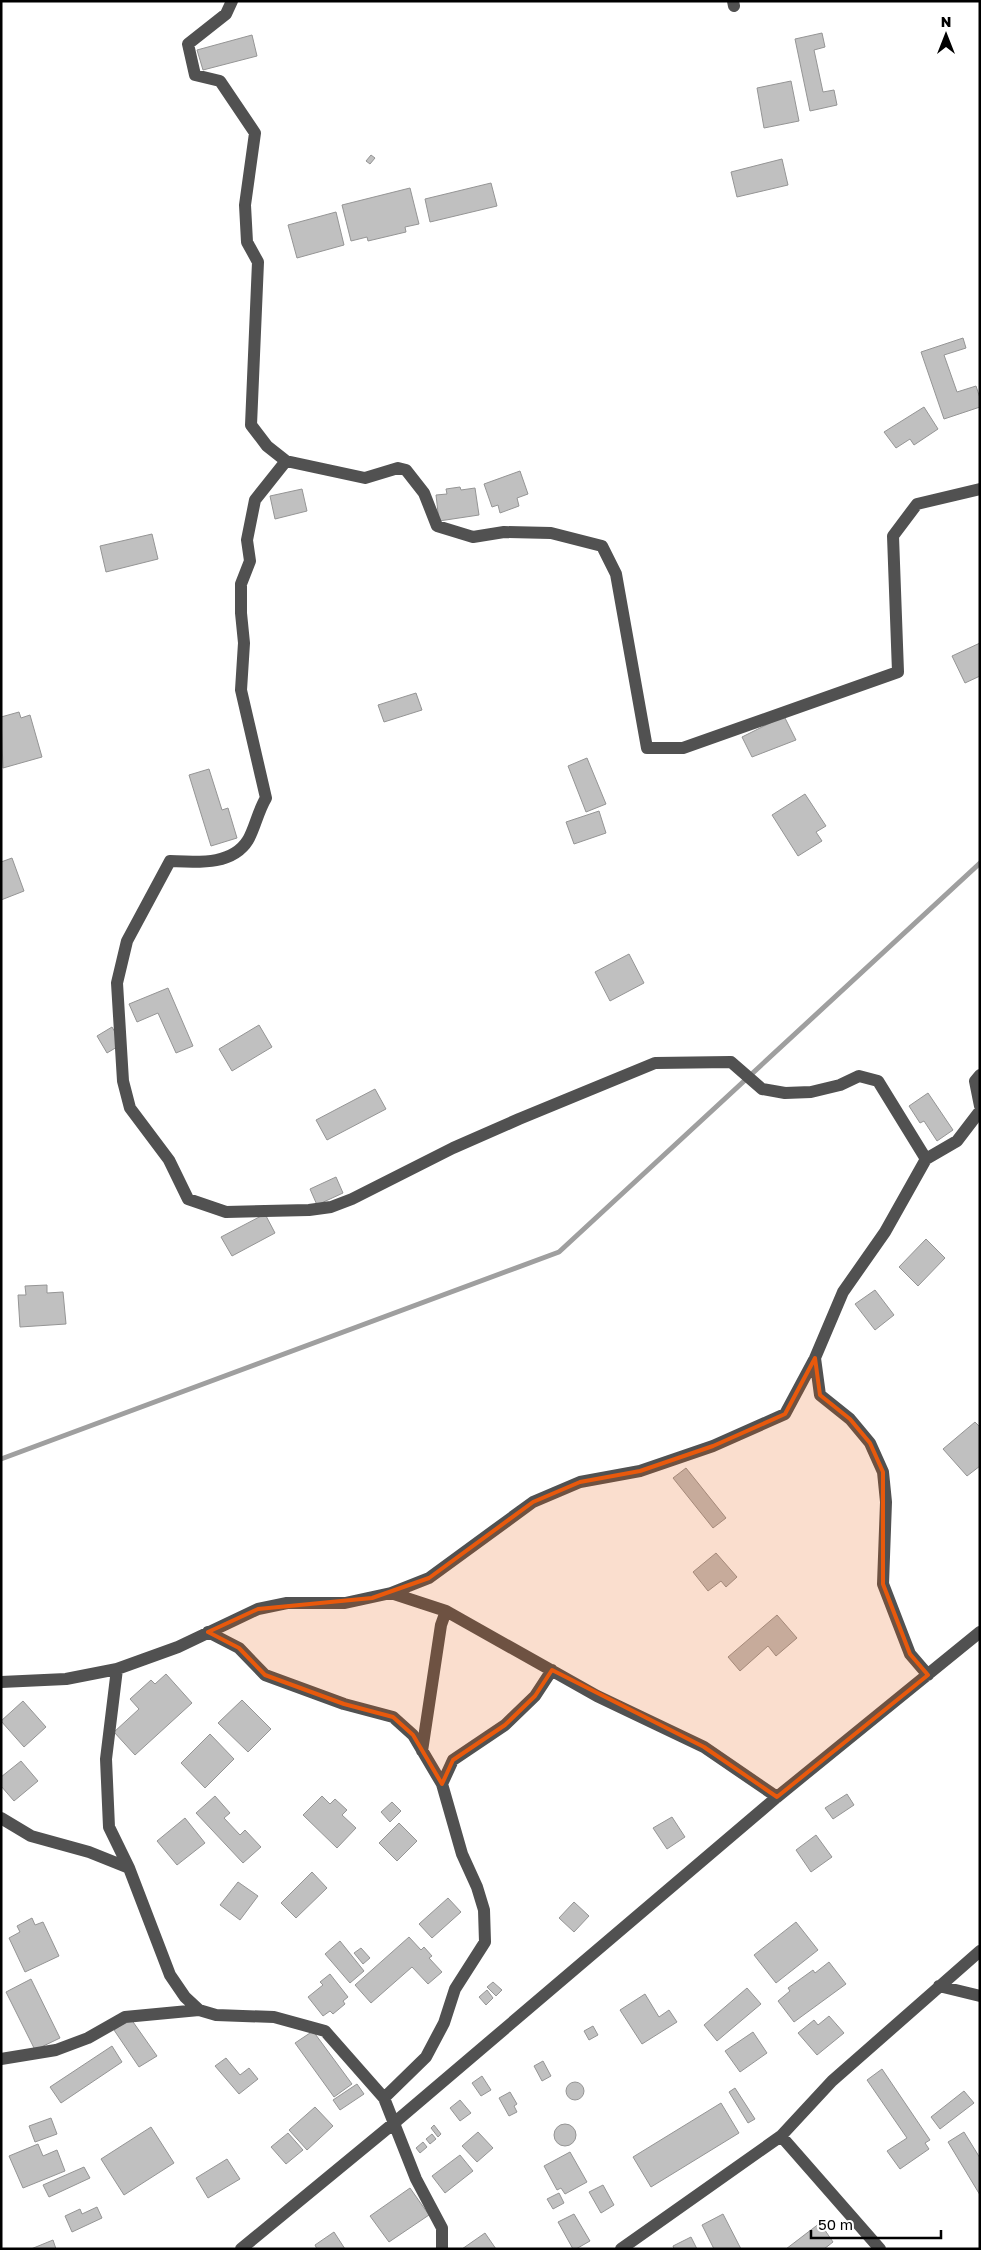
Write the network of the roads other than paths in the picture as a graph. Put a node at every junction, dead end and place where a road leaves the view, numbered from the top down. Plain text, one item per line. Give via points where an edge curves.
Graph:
1 (232, 1) edge
2 (286, 461) junction
3 (980, 489) edge
4 (980, 1075) edge
5 (980, 1106) edge
6 (980, 1111) edge
7 (926, 1159) junction
8 (815, 1358) junction
9 (391, 1594) junction
10 (446, 1611) junction
11 (208, 1632) junction
12 (980, 1632) edge
13 (117, 1669) junction
14 (552, 1670) junction
15 (928, 1675) junction
16 (1, 1682) edge
17 (422, 1751) junction
18 (442, 1784) junction
19 (777, 1797) junction
20 (1, 1818) edge
21 (130, 1868) junction
22 (980, 1951) edge
23 (939, 1986) junction
24 (980, 1996) edge
25 (199, 2010) junction
26 (1, 2058) edge
27 (384, 2098) junction
28 (394, 2123) junction
29 (781, 2136) junction
30 (241, 2249) edge
31 (442, 2249) edge
32 (621, 2249) edge
33 (880, 2249) edge

1 - 2 street via 226,14 188,44 195,75 220,81 255,133 245,206 247,242 258,262 251,425 267,446
2 - 3 street via 366,478 398,468 406,470 424,493 437,526 473,537 504,532 551,533 602,546 616,574 647,748 683,748 898,672 893,536 917,504
2 - 7 street via 255,500 247,540 250,561 241,584 244,643 241,690 266,798 248,841 225,860 170,861 127,941 117,983 123,1081 130,1108 169,1160 188,1199 226,1212 331,1207 511,1122 655,1063 731,1062 762,1088 785,1093 811,1092 859,1076 878,1081
4 - 5 street via 975,1081
6 - 7 street via 957,1142
7 - 8 street via 885,1232 843,1292
8 - 9 street via 785,1414 713,1446 640,1471 580,1482 533,1502 429,1578
8 - 15 street via 820,1395 850,1419 870,1443 883,1472 886,1502 883,1584 910,1654
9 - 10 street
9 - 11 street via 345,1603 287,1603 258,1609
10 - 14 street
10 - 17 street via 441,1624
11 - 13 street via 178,1647
11 - 17 street via 239,1648 265,1675 344,1704 392,1716 413,1735
12 - 15 street
13 - 16 street via 66,1679
13 - 21 street via 106,1759 109,1827
14 - 18 street via 535,1696 505,1725 453,1760
14 - 19 street via 597,1696 704,1747
15 - 19 street
17 - 18 street
18 - 27 street via 462,1854 478,1887 485,1942 455,1989 444,2023 426,2057
19 - 28 street
20 - 21 street via 31,1836 89,1852
21 - 25 street via 170,1975 185,1998
22 - 23 street
23 - 24 street
23 - 29 street via 832,2081
25 - 26 street via 125,2017 88,2038 56,2050
25 - 27 street via 216,2015 274,2017 325,2031
27 - 28 street
28 - 30 street
28 - 31 street via 416,2179 442,2228
29 - 32 street
29 - 33 street

